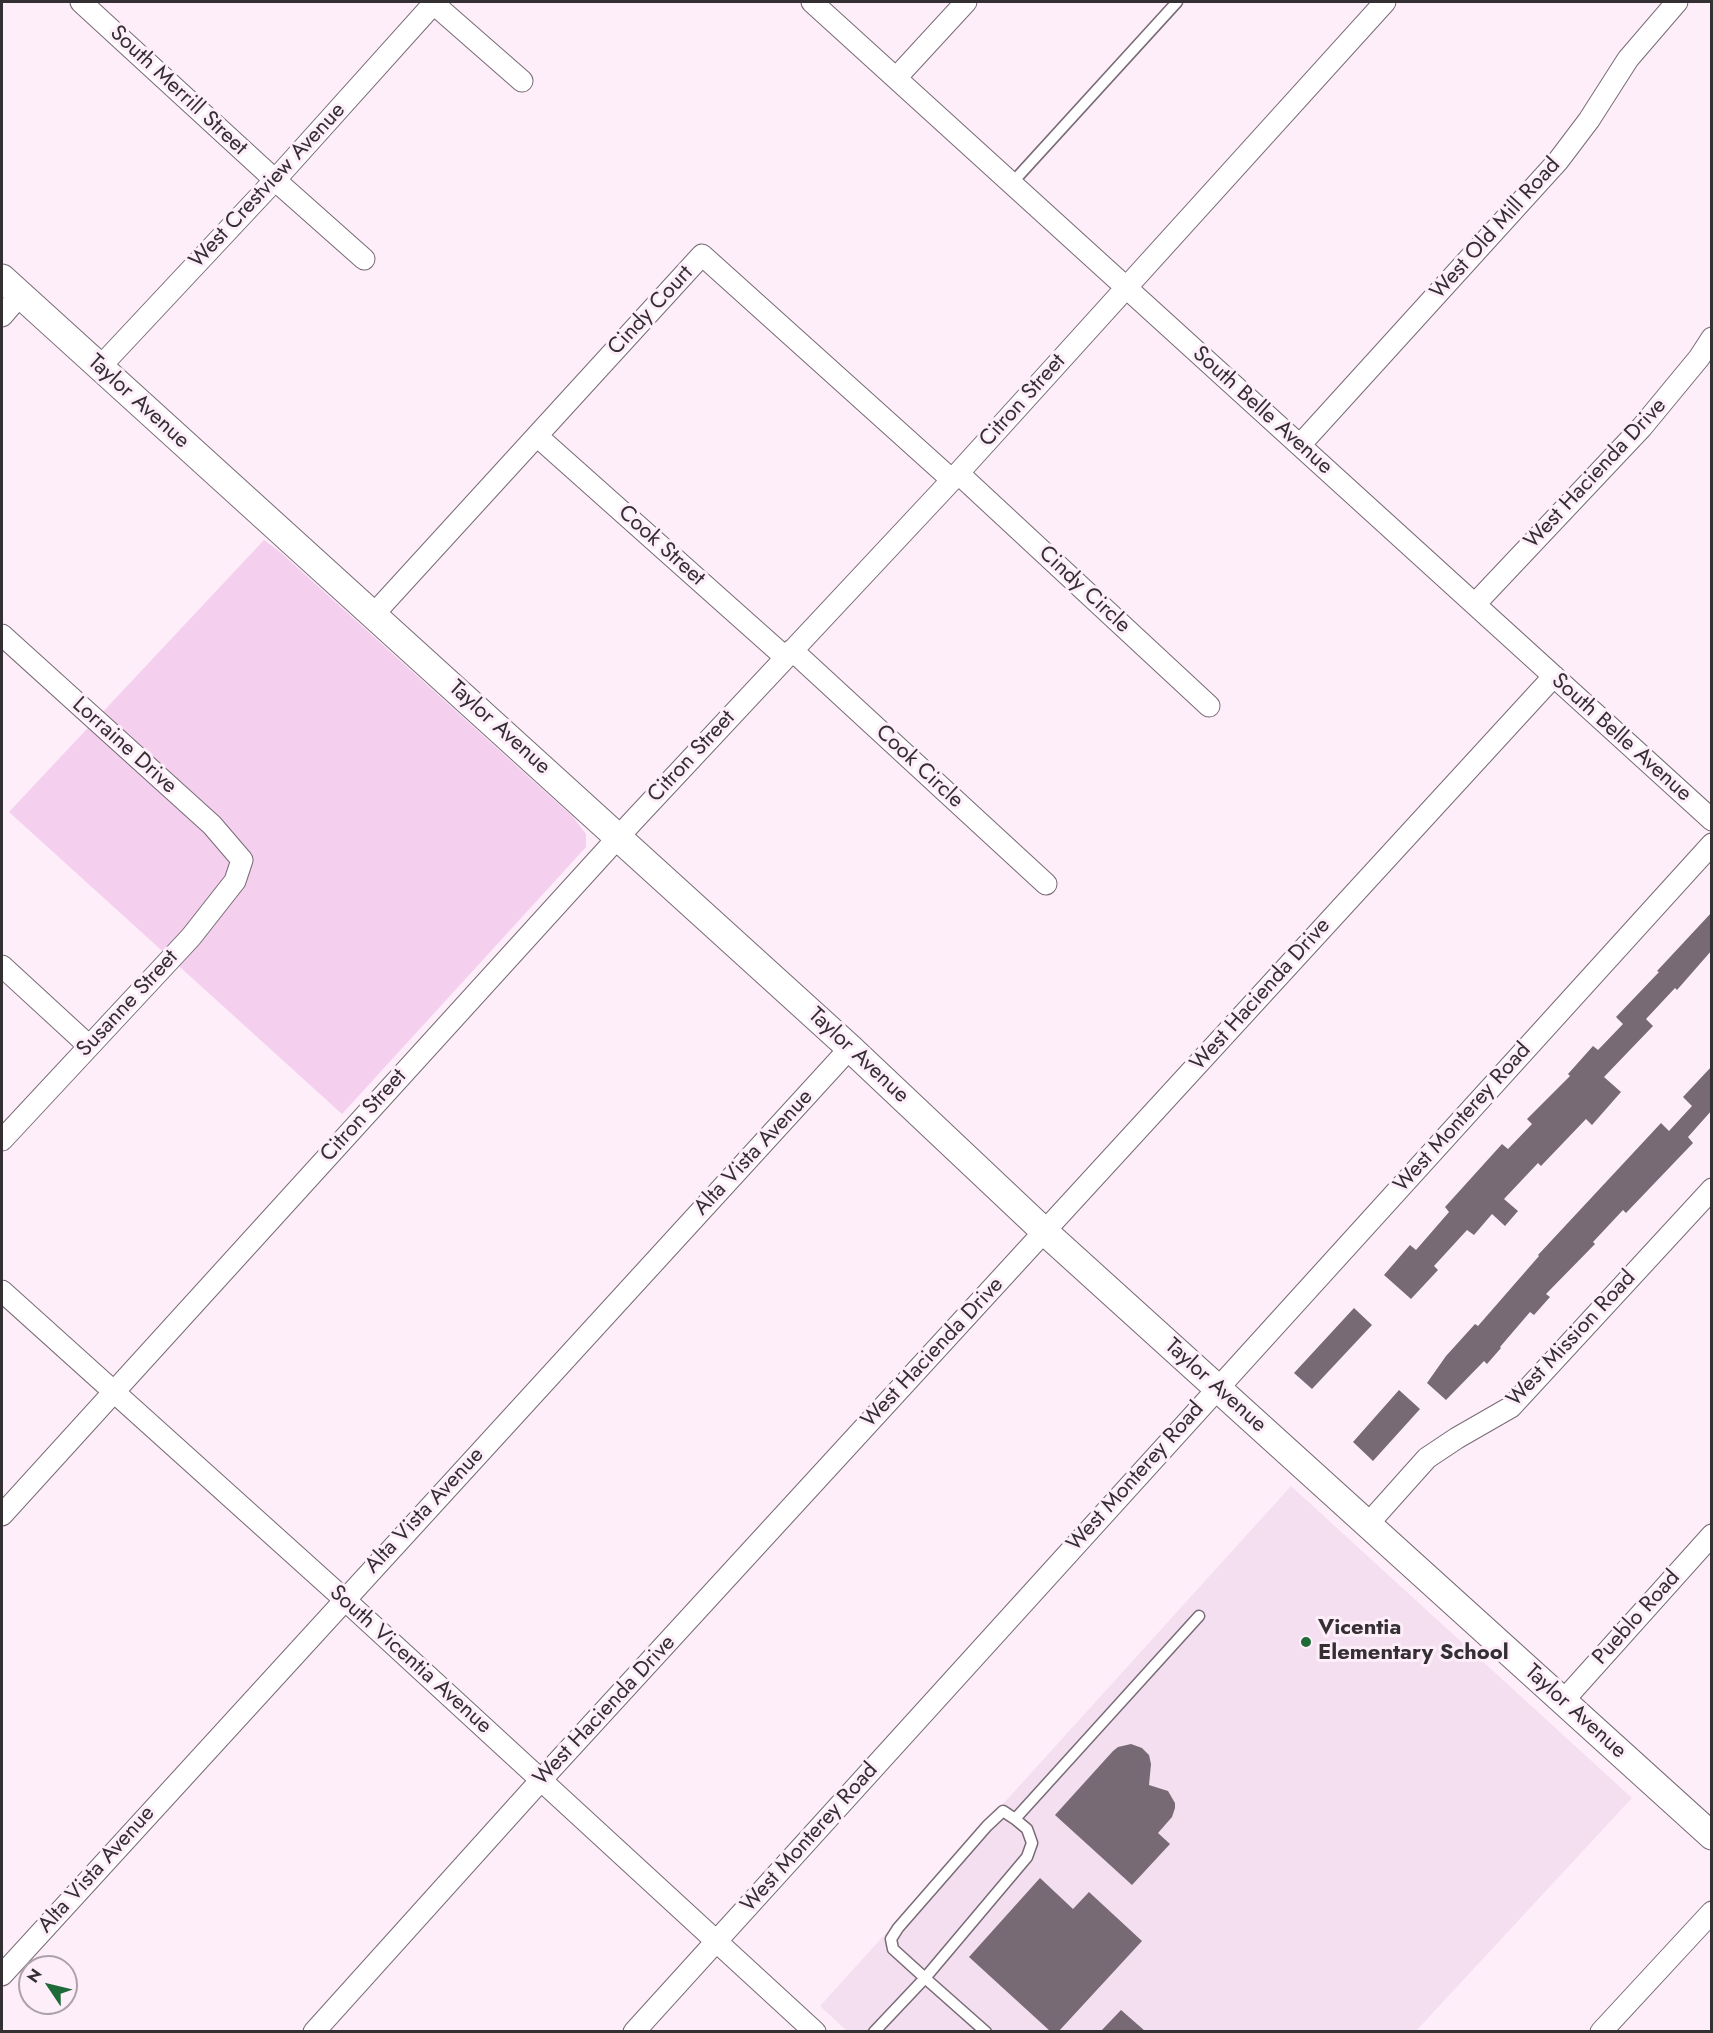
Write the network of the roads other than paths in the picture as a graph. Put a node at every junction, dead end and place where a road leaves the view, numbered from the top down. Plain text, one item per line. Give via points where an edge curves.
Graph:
1 (434, 2) edge
2 (812, 2) edge
3 (966, 2) edge
4 (1177, 2) edge
5 (1385, 2) edge
6 (1677, 2) edge
7 (87, 4) edge
8 (896, 78) junction
9 (522, 81) dead end
10 (275, 180) junction
11 (1012, 183) junction
12 (364, 259) dead end
13 (1125, 286) junction
14 (11, 287) edge
15 (2, 316) edge
16 (1712, 338) edge
17 (99, 368) junction
18 (537, 436) junction
19 (1300, 445) junction
20 (955, 476) junction
21 (1475, 604) junction
22 (373, 615) junction
23 (2, 635) edge
24 (788, 654) junction
25 (1554, 676) junction
26 (1209, 706) dead end
27 (1712, 820) edge
28 (619, 837) junction
29 (1712, 844) edge
30 (242, 860) joint
31 (1046, 884) dead end
32 (2, 966) edge
33 (88, 1046) junction
34 (850, 1048) junction
35 (2, 1140) edge
36 (1712, 1188) edge
37 (1045, 1232) junction
38 (2, 1292) edge
39 (1217, 1388) junction
40 (112, 1393) junction
41 (2, 1515) edge
42 (1368, 1524) junction
43 (1712, 1534) edge
44 (344, 1599) junction
45 (1199, 1616) dead end
46 (1563, 1701) junction
47 (542, 1780) junction
48 (1015, 1818) junction
49 (1712, 1836) edge
50 (1712, 1912) edge
51 (716, 1942) junction
52 (2, 1975) edge
53 (925, 1978) junction
54 (314, 2031) edge
55 (634, 2031) edge
56 (815, 2031) edge
57 (874, 2031) edge
58 (986, 2031) edge
59 (1601, 2031) edge

1 - 9 street
1 - 10 street, West Crestview Avenue
2 - 8 street, South Belle Avenue
3 - 8 street
4 - 11 lane
5 - 13 street, Citron Street
6 - 19 street, West Old Mill Road via 1628,59 1558,161
7 - 10 street, South Merrill Street
8 - 11 street, South Belle Avenue
10 - 12 street, South Merrill Street
10 - 17 street, West Crestview Avenue
11 - 13 street, South Belle Avenue
13 - 19 street, South Belle Avenue
13 - 20 street, Citron Street
14 - 15 street
14 - 17 street, Taylor Avenue
16 - 21 street, West Hacienda Drive via 1642,427
17 - 22 street, Taylor Avenue
18 - 20 street, Cindy Court via 702,255
18 - 22 street, Cindy Court
18 - 24 street, Cook Street
19 - 21 street, South Belle Avenue
20 - 24 street, Citron Street
20 - 26 street, Cindy Circle
21 - 25 street, South Belle Avenue
22 - 28 street, Taylor Avenue
23 - 30 street, Lorraine Drive via 212,825
24 - 28 street, Citron Street
24 - 31 street, Cook Circle
25 - 27 street, South Belle Avenue
25 - 37 street, West Hacienda Drive
28 - 34 street, Taylor Avenue
28 - 40 street, Citron Street
29 - 39 street, West Monterey Road
30 - 33 street, Susanne Street via 235,881 191,937
32 - 33 street
33 - 35 street, Susanne Street
34 - 37 street, Taylor Avenue
34 - 44 street, Alta Vista Avenue
36 - 42 street, West Mission Road via 1511,1407 1427,1458
37 - 39 street, Taylor Avenue
37 - 47 street, West Hacienda Drive
38 - 40 street, South Vicentia Avenue
39 - 42 street, Taylor Avenue
39 - 51 street, West Monterey Road
40 - 41 street, Citron Street
40 - 44 street, South Vicentia Avenue
42 - 46 street, Taylor Avenue
43 - 46 street, Pueblo Road
44 - 47 street, South Vicentia Avenue
44 - 52 street, Alta Vista Avenue
45 - 48 lane
46 - 49 street, Taylor Avenue
47 - 51 street, South Vicentia Avenue
47 - 54 street, West Hacienda Drive
48 - 53 lane via 1027,1829 1032,1843 1027,1857
48 - 53 lane via 1003,1810 891,1939 893,1949
50 - 59 street
51 - 55 street, West Monterey Road
51 - 56 street, South Vicentia Avenue
53 - 57 lane
53 - 58 lane

